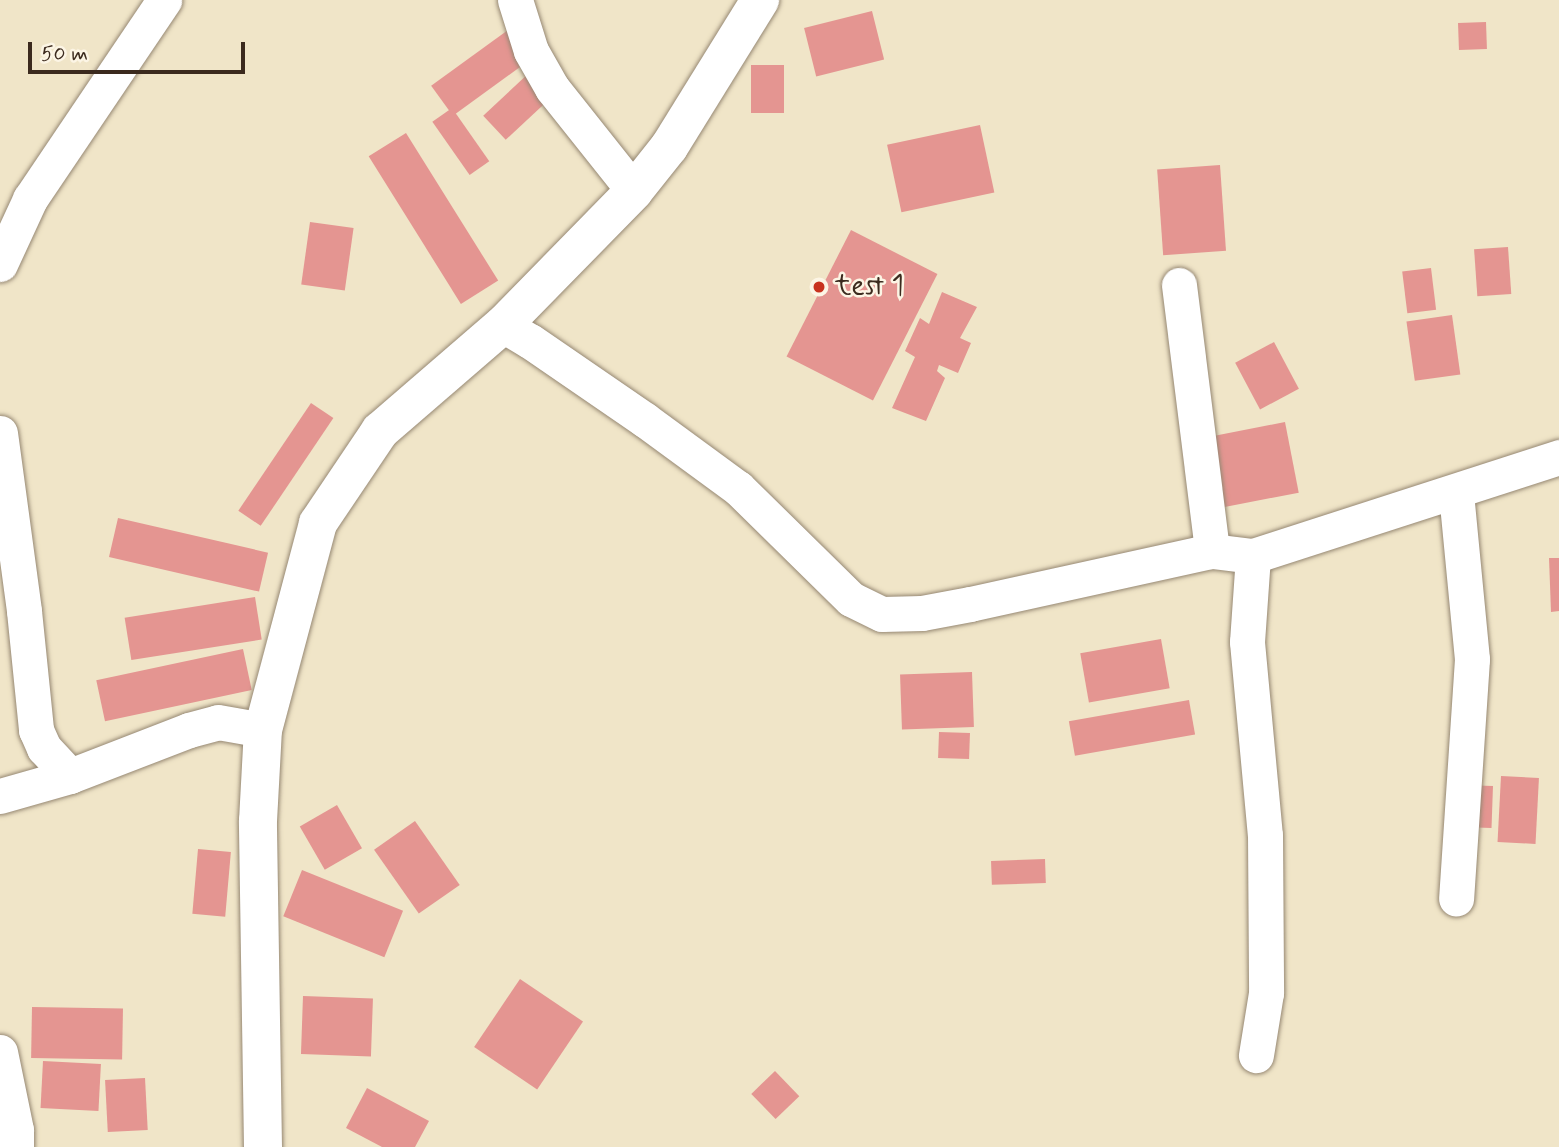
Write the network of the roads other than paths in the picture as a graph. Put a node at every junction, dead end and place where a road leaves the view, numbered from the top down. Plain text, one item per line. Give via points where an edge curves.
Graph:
1 (164, 0) edge
2 (516, 0) edge
3 (760, 0) edge
4 (634, 191) junction
5 (0, 264) edge
6 (1179, 285) dead end
7 (503, 325) junction
8 (0, 433) edge
9 (1559, 457) edge
10 (1456, 493) junction
11 (1212, 551) junction
12 (1253, 556) junction
13 (263, 730) junction
14 (70, 776) junction
15 (0, 796) edge
16 (1456, 898) dead end
17 (0, 1052) edge
18 (1256, 1055) dead end
19 (16, 1147) edge
20 (263, 1147) edge

1 - 5 street via 30,199
2 - 4 street via 531,51 552,88
3 - 4 street via 669,147
4 - 7 street
6 - 11 street
7 - 11 street via 738,488 851,599 882,614 922,613
7 - 13 street via 380,431 318,523
8 - 14 street via 36,730 44,748
9 - 10 street
10 - 12 street
10 - 16 street via 1472,659
11 - 12 street
12 - 18 street via 1247,642 1265,835 1266,993
13 - 14 street via 218,722
13 - 20 street via 258,821
14 - 15 street
17 - 19 street

